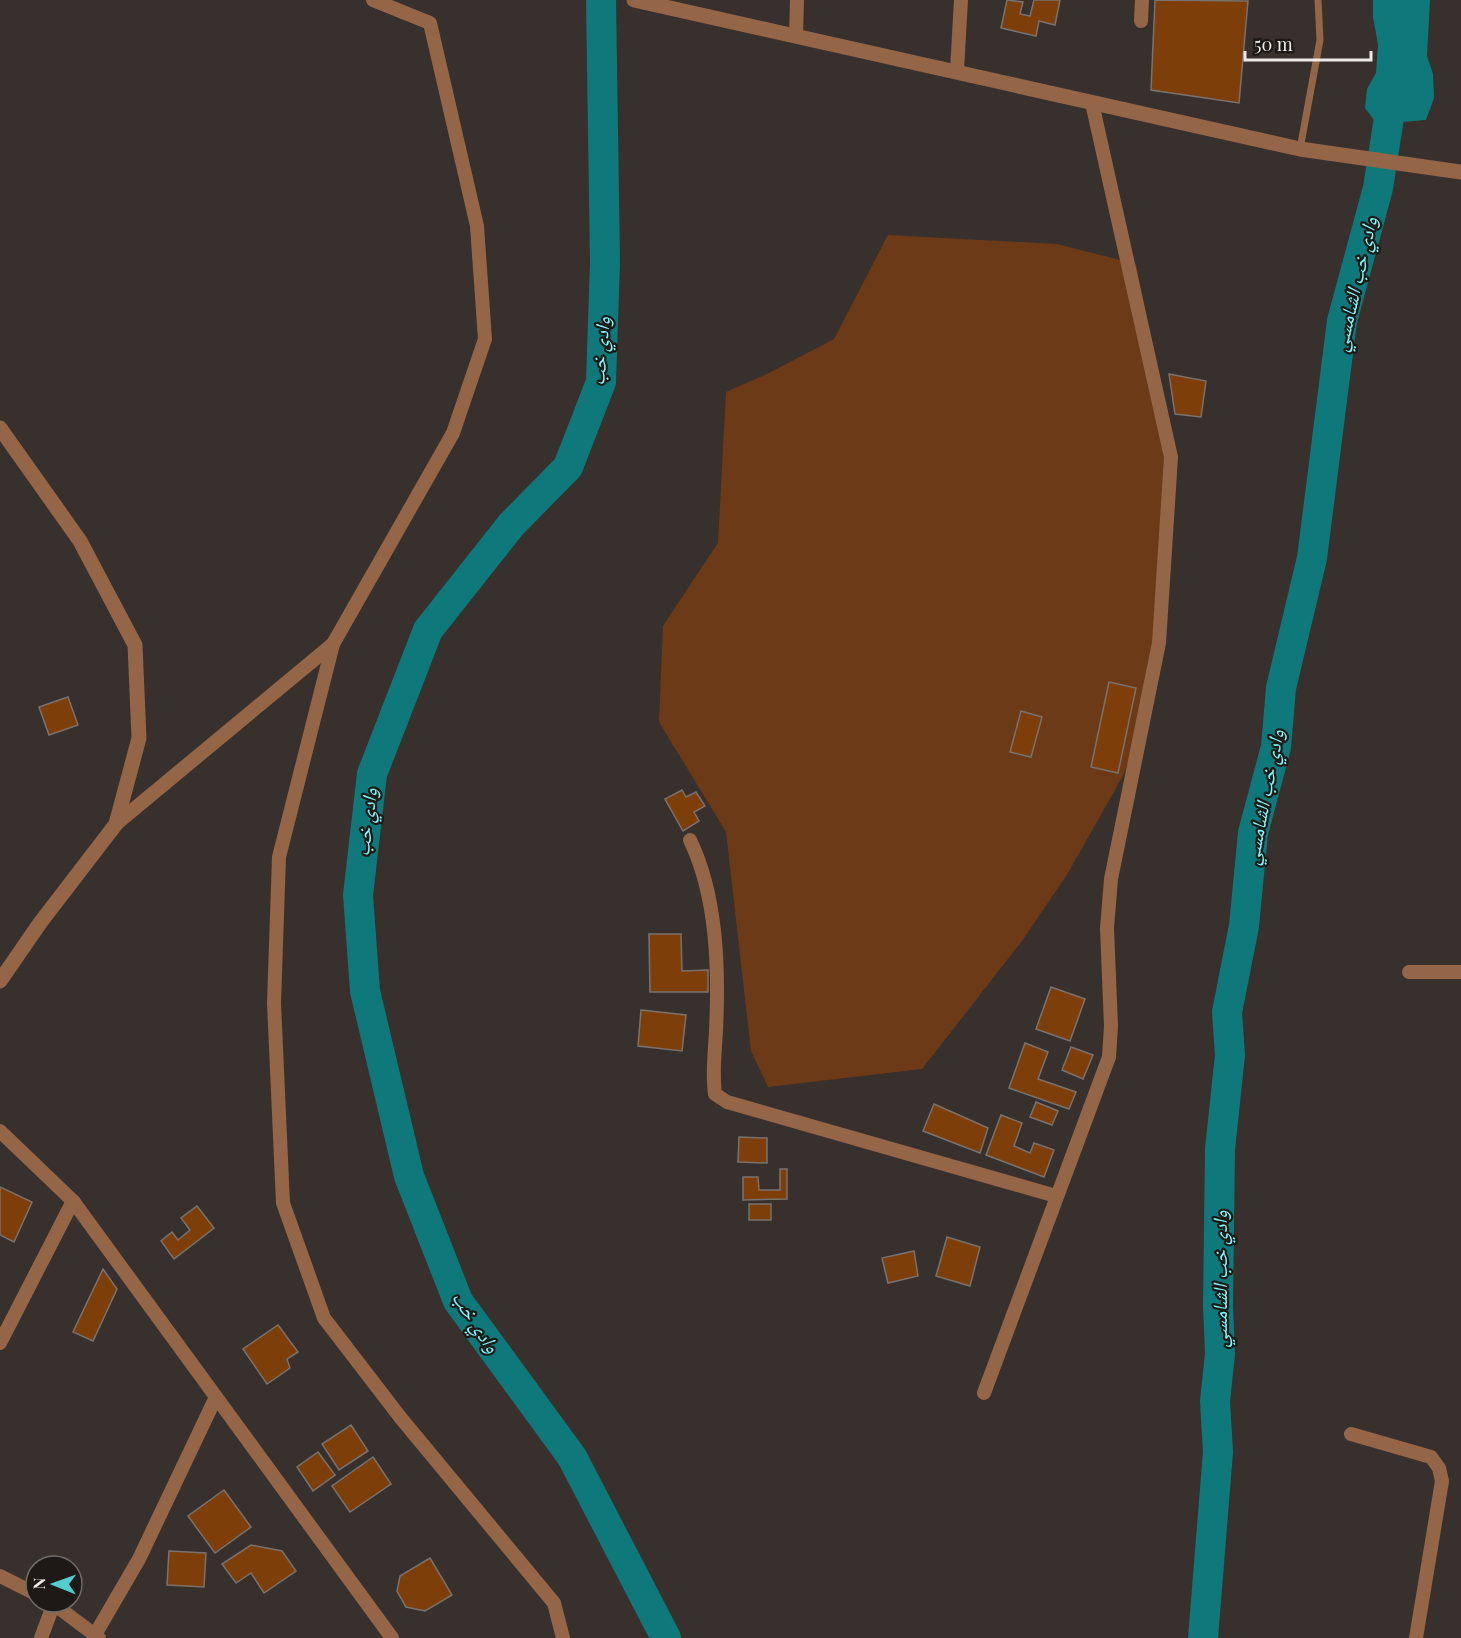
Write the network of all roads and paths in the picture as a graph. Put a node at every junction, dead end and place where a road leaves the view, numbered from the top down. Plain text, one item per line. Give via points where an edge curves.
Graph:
1 (374, 0) edge
2 (634, 0) edge
3 (797, 0) edge
4 (961, 0) edge
5 (1142, 0) edge
6 (1318, 0) edge
7 (1141, 21) dead end
8 (796, 36) junction
9 (957, 70) junction
10 (1092, 103) junction
11 (1300, 148) junction
12 (1461, 172) edge
13 (0, 428) edge
14 (333, 644) junction
15 (116, 824) junction
16 (690, 840) dead end
17 (1409, 972) dead end
18 (1461, 972) edge
19 (0, 981) edge
20 (0, 1131) edge
21 (1056, 1196) junction
22 (74, 1201) junction
23 (0, 1343) edge
24 (984, 1393) dead end
25 (216, 1396) junction
26 (1351, 1434) dead end
27 (0, 1576) edge
28 (24, 1588) edge
29 (49, 1614) edge
30 (68, 1614) edge
31 (97, 1636) edge
32 (41, 1638) edge
33 (392, 1638) edge
34 (563, 1638) edge
35 (1416, 1638) edge

1 - 14 street via 429,23 477,226 485,339 453,433
2 - 8 street
3 - 8 street
4 - 9 street
5 - 7 street
6 - 11 lane via 1320,40
8 - 9 street
9 - 10 street
10 - 11 street
10 - 21 street via 1171,457 1159,643 1111,879 1107,928 1109,1057
11 - 12 street
13 - 15 street via 80,541 135,645 139,738
14 - 15 street
14 - 34 street via 279,857 274,1004 283,1203 324,1317 400,1417 554,1603
15 - 19 street
16 - 21 street via 703,868 715,958 715,1094 727,1102
17 - 18 street
20 - 22 street
21 - 24 street
22 - 23 street
22 - 25 street
25 - 31 street via 139,1559
25 - 33 street
26 - 35 street via 1431,1457 1439,1468 1442,1482
27 - 28 street
29 - 32 street
30 - 31 street

